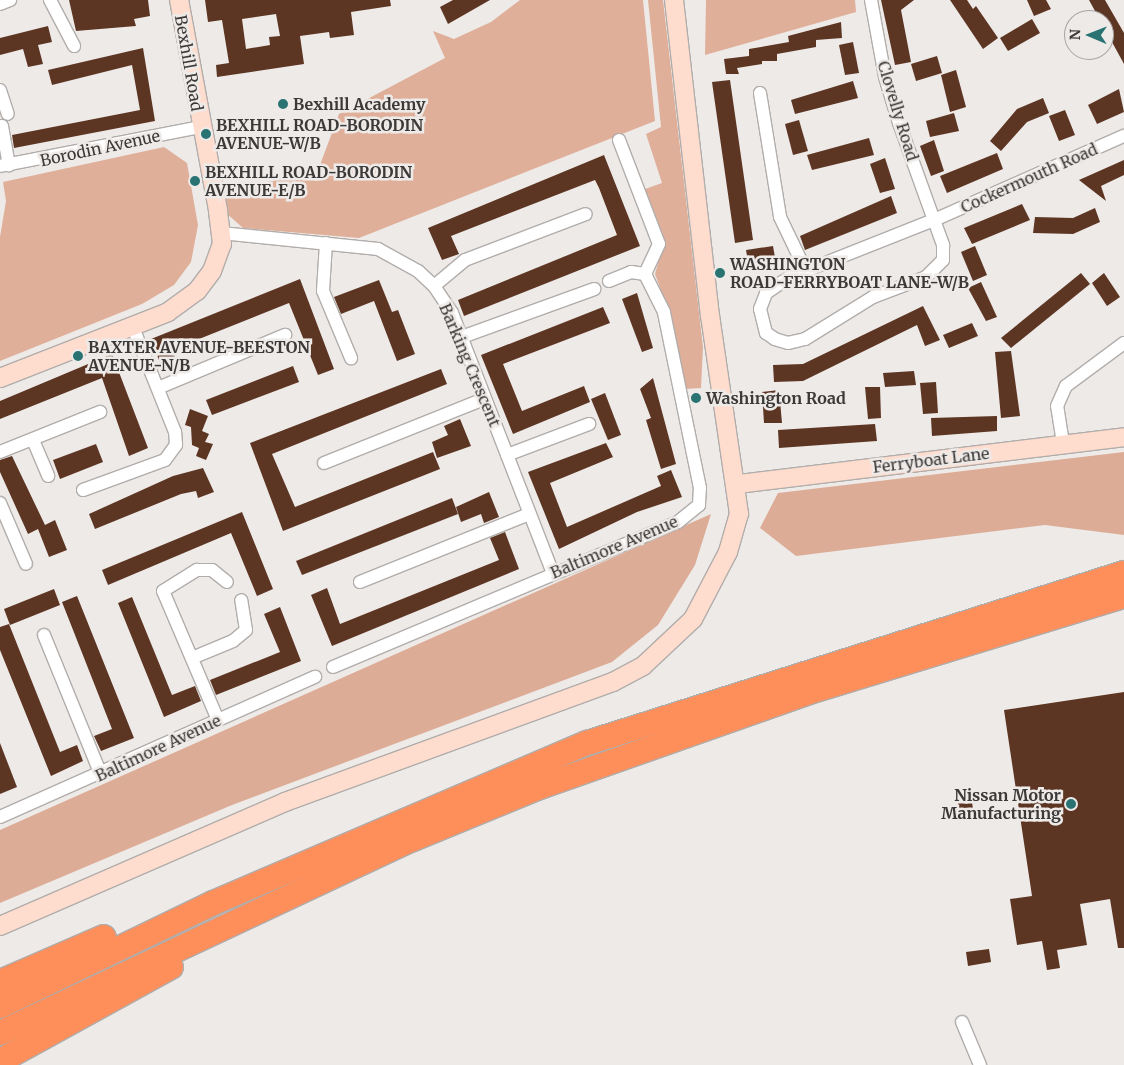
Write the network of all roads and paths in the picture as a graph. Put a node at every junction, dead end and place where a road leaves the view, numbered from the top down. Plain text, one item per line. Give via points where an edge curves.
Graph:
1 (10, 0) edge
2 (50, 0) edge
3 (179, 0) edge
4 (674, 0) edge
5 (871, 0) edge
6 (0, 4) edge
7 (74, 46) dead end
8 (0, 90) edge
9 (760, 93) dead end
10 (8, 114) dead end
11 (2, 126) dead end
12 (200, 127) junction
13 (1124, 136) edge
14 (619, 140) dead end
15 (4, 166) edge
16 (586, 214) dead end
17 (934, 220) junction
18 (221, 233) junction
19 (326, 243) junction
20 (806, 271) junction
21 (644, 274) junction
22 (609, 281) dead end
23 (434, 286) junction
24 (594, 288) dead end
25 (132, 325) junction
26 (285, 335) dead end
27 (459, 338) junction
28 (1124, 343) edge
29 (351, 358) dead end
30 (0, 378) edge
31 (158, 388) junction
32 (484, 399) junction
33 (100, 412) dead end
34 (589, 424) dead end
35 (1124, 437) edge
36 (33, 440) junction
37 (1063, 443) junction
38 (0, 452) edge
39 (507, 455) junction
40 (324, 463) dead end
41 (48, 476) dead end
42 (738, 484) junction
43 (83, 490) dead end
44 (0, 502) edge
45 (529, 514) junction
46 (26, 564) dead end
47 (553, 573) junction
48 (1124, 573) edge
49 (227, 582) dead end
50 (360, 582) dead end
51 (1124, 596) edge
52 (241, 600) dead end
53 (44, 635) dead end
54 (192, 658) junction
55 (333, 667) dead end
56 (315, 677) dead end
57 (218, 720) junction
58 (101, 775) junction
59 (0, 818) edge
60 (413, 838) junction
61 (321, 856) junction
62 (0, 926) edge
63 (0, 982) edge
64 (0, 1006) edge
65 (962, 1022) dead end
66 (0, 1033) edge
67 (0, 1061) edge
68 (980, 1065) edge

1 - 6 street
2 - 7 street
3 - 12 street, Bexhill Road
4 - 42 street via 710,316
5 - 17 street, Clovelly Road via 885,77
8 - 10 street
9 - 20 street via 780,217
11 - 15 street
12 - 15 street, Borodin Avenue
12 - 18 street, Bexhill Road
13 - 17 street, Cockermouth Road
14 - 21 street via 659,244
16 - 23 street via 465,260
17 - 20 street, Cockermouth Road
17 - 20 street, Cockermouth Road via 943,260 926,277 873,296 797,342 776,339 761,322 760,309 766,293
18 - 19 street, Barking Crescent
18 - 25 street, Bexhill Road via 222,244 212,271 197,291 168,312
19 - 23 street, Barking Crescent via 378,249 418,270
19 - 29 street via 323,291
21 - 22 street via 631,272
21 - 47 street, Baltimore Avenue via 664,312 700,488 699,505 678,522
23 - 27 street, Barking Crescent via 452,313
24 - 27 street
25 - 30 street, Bexhill Road
25 - 31 street
26 - 31 street
27 - 32 street, Barking Crescent
28 - 37 street via 1066,386 1057,406
31 - 43 street via 176,446 165,460
32 - 39 street, Barking Crescent
32 - 40 street
33 - 36 street
34 - 39 street
35 - 37 street, Ferryboat Lane
36 - 38 street
36 - 41 street
37 - 42 street, Ferryboat Lane
39 - 45 street, Barking Crescent
42 - 62 street via 740,514 714,583 693,619 643,666 613,682 285,802
44 - 46 street
45 - 47 street, Barking Crescent
45 - 50 street
47 - 55 street, Baltimore Avenue
48 - 61 highway via 587,743
49 - 54 street via 212,570 197,570 163,591
51 - 60 highway via 819,689 640,750
52 - 54 street via 246,630 233,641
53 - 58 street
54 - 57 street
56 - 57 street, Baltimore Avenue
57 - 58 street, Baltimore Avenue
58 - 59 street, Baltimore Avenue
60 - 66 highway
60 - 67 highway
61 - 63 highway via 221,889
61 - 64 highway
65 - 68 street

